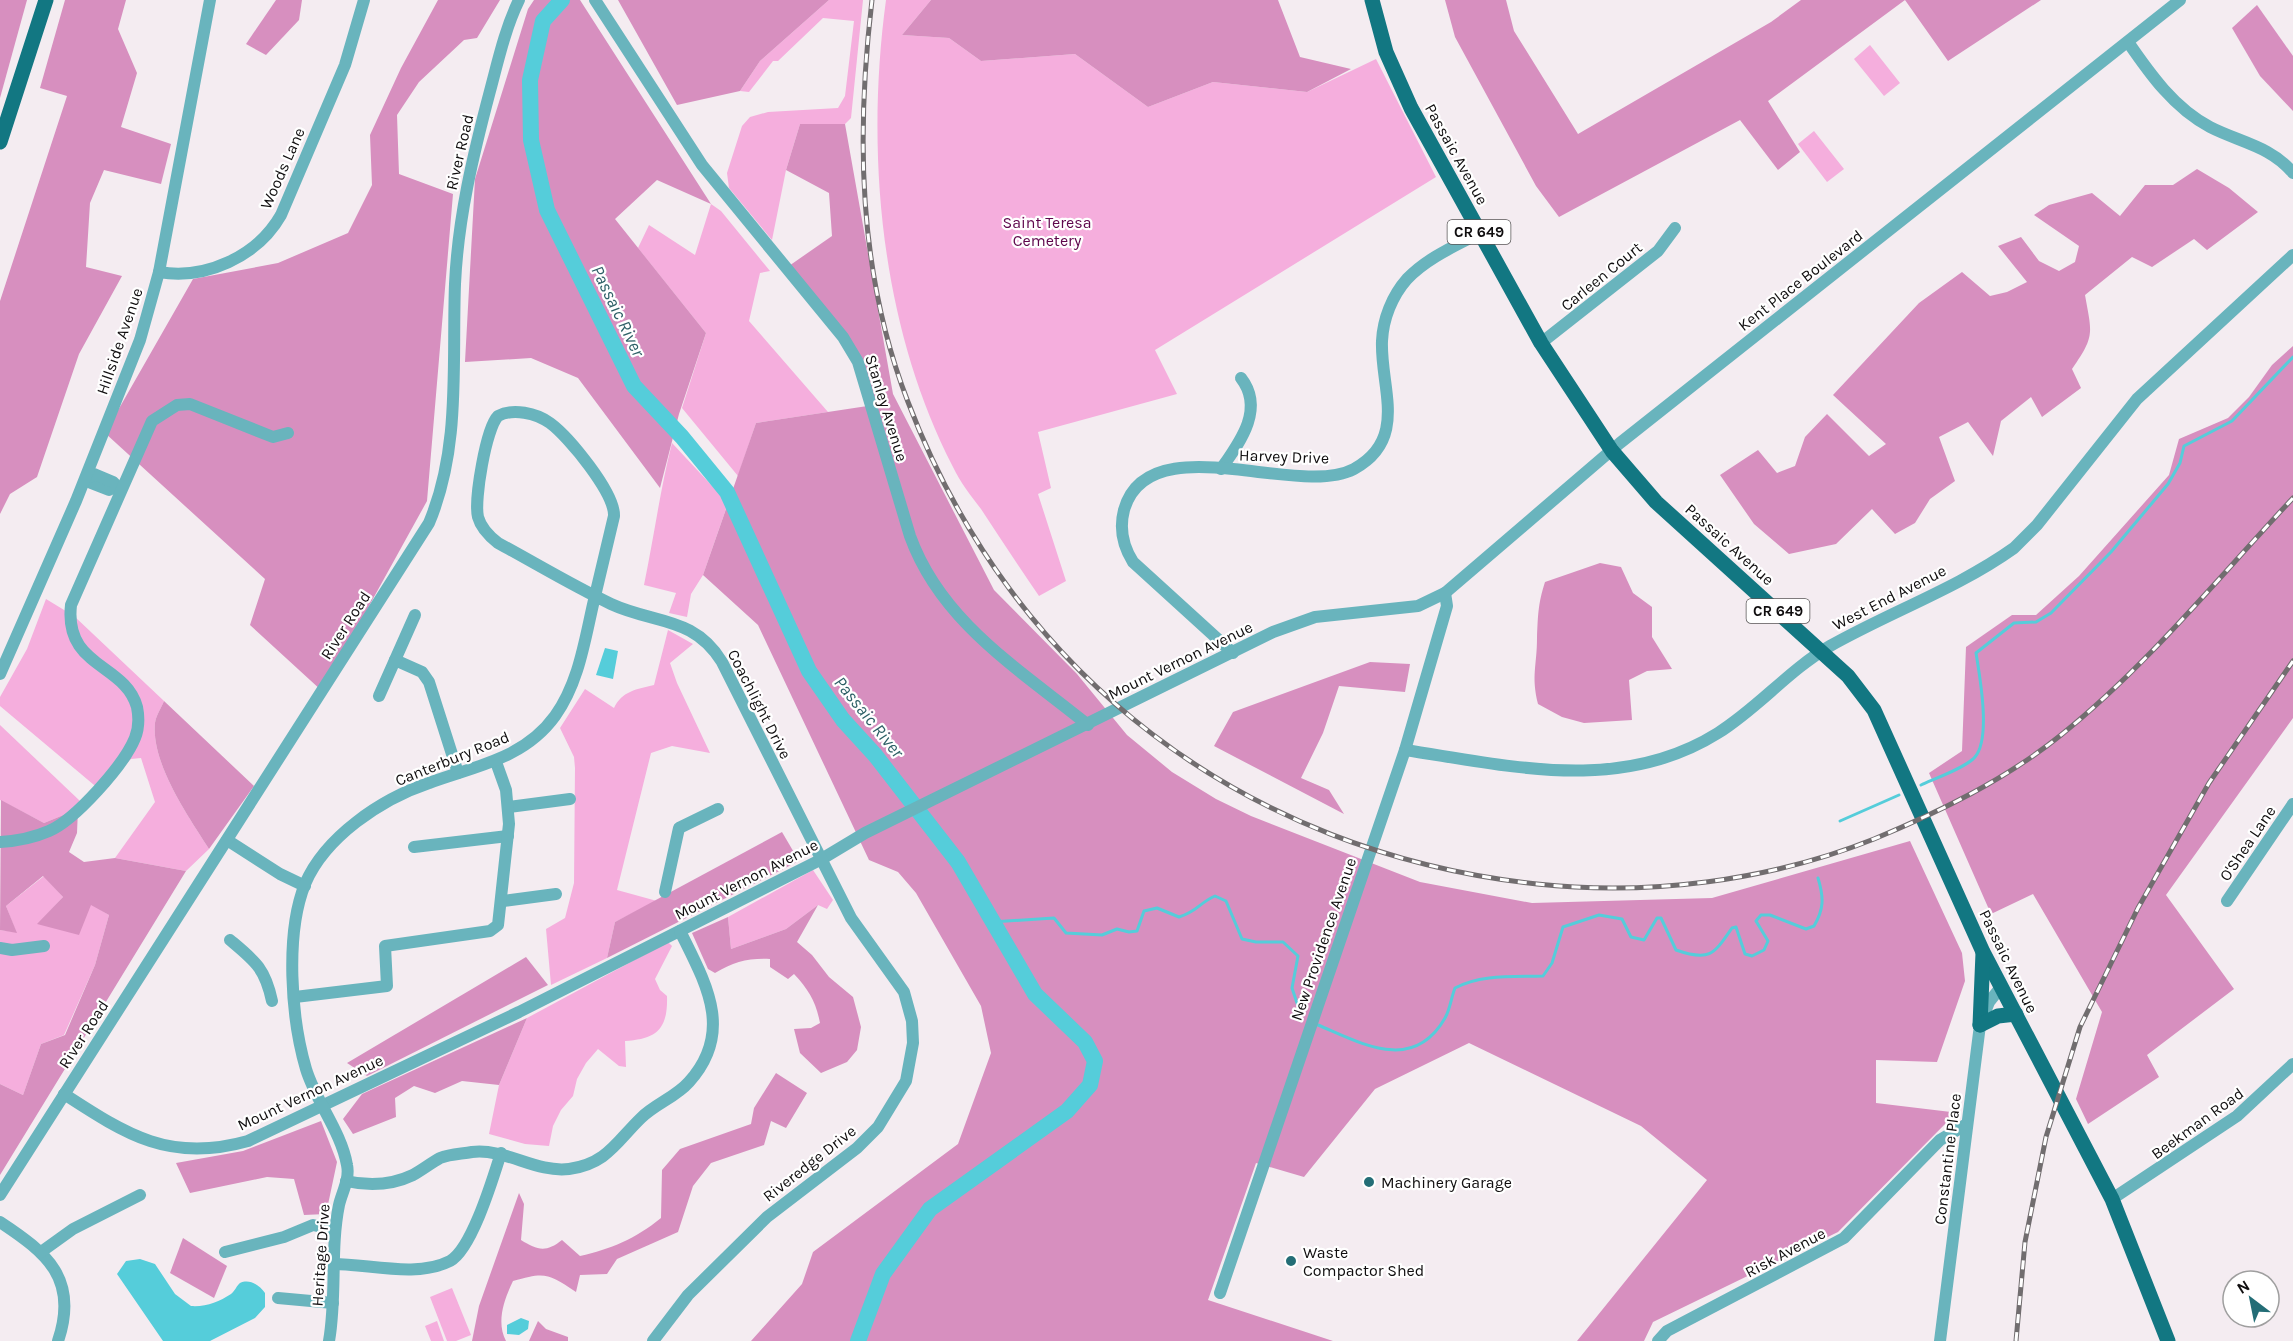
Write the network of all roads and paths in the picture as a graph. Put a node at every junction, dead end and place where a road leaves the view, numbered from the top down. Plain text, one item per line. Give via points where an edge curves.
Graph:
1 (46, 0) edge
2 (210, 0) edge
3 (364, 0) edge
4 (519, 0) edge
5 (595, 0) edge
6 (1372, 0) edge
7 (2180, 0) edge
8 (2128, 42) junction
9 (0, 142) edge
10 (2293, 173) edge
11 (1675, 228) dead end
12 (1480, 232) junction
13 (2293, 255) edge
14 (159, 272) junction
15 (1541, 343) junction
16 (1241, 378) dead end
17 (288, 433) dead end
18 (1612, 451) junction
19 (1221, 469) junction
20 (88, 477) junction
21 (118, 488) junction
22 (1445, 593) junction
23 (595, 596) junction
24 (415, 615) dead end
25 (1822, 651) junction
26 (1233, 653) junction
27 (395, 660) junction
28 (0, 674) edge
29 (379, 696) dead end
30 (1088, 725) junction
31 (1405, 750) junction
32 (496, 762) junction
33 (458, 773) junction
34 (570, 799) dead end
35 (2293, 804) edge
36 (509, 807) junction
37 (718, 808) dead end
38 (508, 836) junction
39 (227, 840) junction
40 (0, 842) edge
41 (414, 847) dead end
42 (820, 860) junction
43 (304, 886) junction
44 (665, 892) dead end
45 (556, 894) dead end
46 (503, 901) junction
47 (2227, 901) dead end
48 (680, 931) junction
49 (230, 940) dead end
50 (44, 946) dead end
51 (0, 948) edge
52 (1983, 952) junction
53 (2001, 987) junction
54 (295, 997) junction
55 (272, 1001) dead end
56 (2016, 1014) junction
57 (1980, 1025) junction
58 (2293, 1064) edge
59 (64, 1094) junction
60 (323, 1106) junction
61 (1967, 1124) junction
62 (501, 1153) junction
63 (346, 1181) junction
64 (0, 1195) edge
65 (140, 1195) dead end
66 (2112, 1199) junction
67 (0, 1222) edge
68 (335, 1230) junction
69 (41, 1252) junction
70 (225, 1252) dead end
71 (334, 1264) junction
72 (1220, 1293) dead end
73 (278, 1298) dead end
74 (333, 1303) junction
75 (58, 1341) edge
76 (329, 1341) edge
77 (653, 1341) edge
78 (1658, 1341) edge
79 (1940, 1341) edge
80 (2168, 1341) edge

1 - 9 main road
2 - 14 street, Hillside Avenue
3 - 14 street, Woods Lane via 345,65 270,233 246,253 220,265 180,275
4 - 39 street, River Road via 505,35 464,199 455,283 451,443 440,497 421,537
5 - 30 street, Stanley Avenue via 702,165 858,362 909,536 932,585 985,642
6 - 12 main road, Passaic Avenue / CR 649 via 1392,68
7 - 8 street, Kent Place Boulevard
8 - 10 street via 2161,86 2190,114 2210,127 2256,144
8 - 18 street, Kent Place Boulevard
11 - 15 street, Carleen Court via 1658,251
12 - 15 main road, Passaic Avenue / CR 649
12 - 19 street, Harvey Drive via 1419,268 1391,304 1382,342 1388,422 1379,444 1365,461 1352,470 1318,476
13 - 25 street, West End Avenue via 2137,399 2027,537 2014,548
14 - 20 street, Hillside Avenue via 140,340
15 - 18 main road, Passaic Avenue / CR 649
16 - 19 street via 1251,396 1251,415
17 - 21 street via 273,437 190,404 177,405 152,421
18 - 22 street, Kent Place Boulevard
18 - 25 main road, Passaic Avenue / CR 649 via 1656,502
19 - 26 street, Harvey Drive via 1178,468 1149,477 1125,505 1122,536 1133,562
20 - 21 street via 91,483 109,490
20 - 28 street, Hillside Avenue
21 - 40 street via 71,605 69,623 80,647 130,692 139,723 135,739 71,818 50,831
22 - 26 street, Mount Vernon Avenue via 1418,606 1316,618 1273,632
22 - 31 street, New Providence Avenue via 1447,606
23 - 23 street, Canterbury Road via 614,516 604,485 551,423 516,411 498,416 491,427 477,499 479,520 498,543
23 - 32 street, Canterbury Road via 574,681 563,704 539,734
23 - 42 street, Coachlight Drive via 620,608 682,626 713,648
24 - 27 street
25 - 31 street, West End Avenue via 1720,732 1697,745 1640,765 1550,772
25 - 52 main road, Passaic Avenue / CR 649 via 1862,692 1882,724
26 - 30 street, Mount Vernon Avenue
27 - 29 street
27 - 33 street via 422,672 429,682
30 - 42 street, Mount Vernon Avenue via 865,833
31 - 72 street, New Providence Avenue
32 - 33 street, Canterbury Road
32 - 36 street
33 - 43 street, Canterbury Road via 408,792 359,822 322,855
34 - 36 street
35 - 47 street, O'Shea Lane
36 - 38 street
37 - 44 street via 679,828
38 - 41 street
38 - 46 street
39 - 43 street
39 - 59 street, River Road
42 - 48 street, Mount Vernon Avenue
42 - 77 street, Riveredge Drive via 850,918 904,992 914,1043 906,1081 893,1107 873,1132 759,1224 688,1295
43 - 54 street, Canterbury Road via 293,944
45 - 46 street
46 - 54 street via 500,921 490,931 385,946 387,986
48 - 60 street, Mount Vernon Avenue
48 - 62 street via 713,1007 708,1048 689,1082 650,1109 615,1149 594,1161 553,1169
49 - 55 street via 260,966
50 - 51 street
52 - 53 main road, Passaic Avenue / CR 649
52 - 57 main road
53 - 56 main road, Passaic Avenue
53 - 57 street, Constantine Place via 1989,1002
54 - 60 street, Canterbury Road via 306,1069
56 - 57 main road via 1998,1016
56 - 66 main road, Passaic Avenue
57 - 61 street, Constantine Place
58 - 66 street, Beekman Road via 2237,1116
59 - 60 street, Mount Vernon Avenue via 134,1136 183,1148 248,1141
59 - 64 street, River Road
60 - 63 street, Heritage Drive via 345,1156
61 - 78 street, Risk Avenue via 1940,1140 1844,1238 1667,1331
61 - 79 street, Constantine Place
62 - 63 street via 441,1158 397,1181 374,1185
62 - 71 street via 467,1242 450,1261 417,1268
63 - 68 street, Heritage Drive
65 - 69 street via 73,1229
66 - 80 main road, Passaic Avenue
67 - 69 street
68 - 70 street via 313,1226
68 - 71 street, Heritage Drive
69 - 75 street via 56,1271 63,1292 64,1316
71 - 74 street, Heritage Drive
73 - 74 street
74 - 76 street, Heritage Drive

